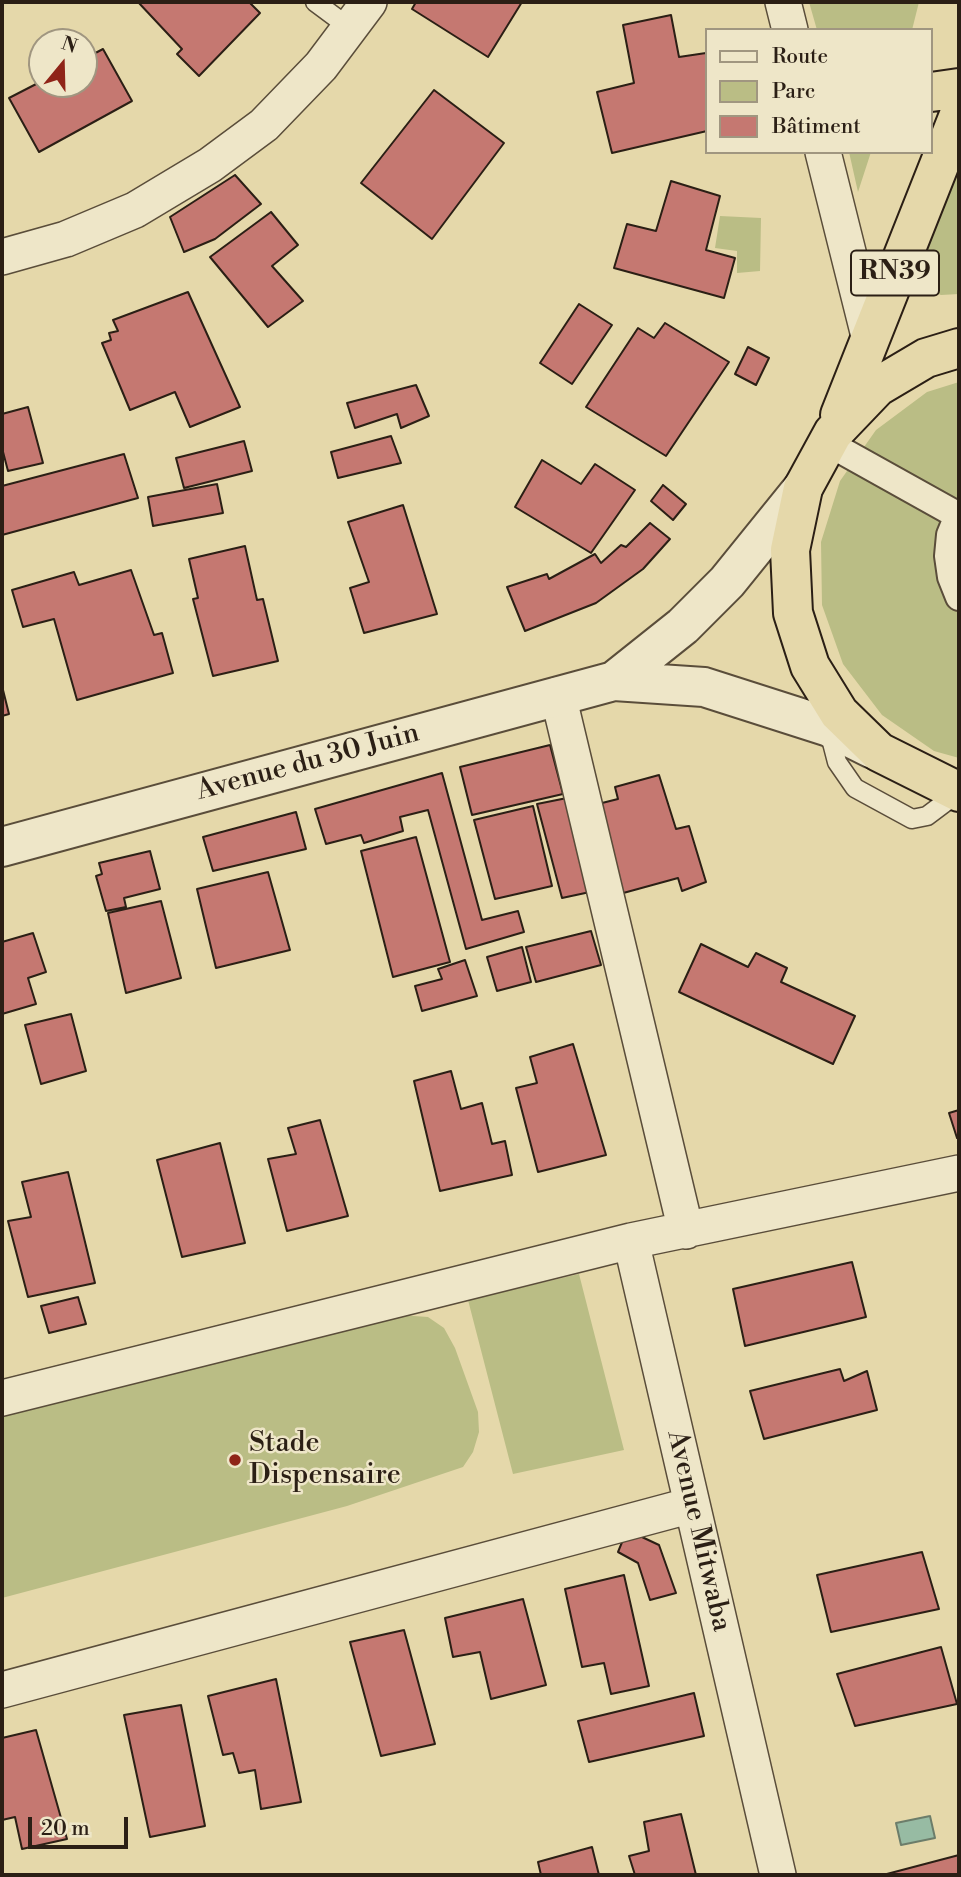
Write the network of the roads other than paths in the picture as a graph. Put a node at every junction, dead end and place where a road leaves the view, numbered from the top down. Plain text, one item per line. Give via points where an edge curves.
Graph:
1 (315, 2) edge
2 (783, 2) edge
3 (360, 15) edge
4 (790, 28) edge
5 (959, 88) edge
6 (933, 92) edge
7 (959, 115) edge
8 (823, 154) edge
9 (2, 257) edge
10 (870, 341) junction
11 (959, 348) edge
12 (831, 438) junction
13 (803, 488) junction
14 (958, 514) edge
15 (959, 597) edge
16 (614, 681) junction
17 (558, 695) junction
18 (829, 727) junction
19 (879, 752) junction
20 (959, 792) edge
21 (2, 846) edge
22 (959, 1173) edge
23 (686, 1231) junction
24 (631, 1241) junction
25 (2, 1398) edge
26 (692, 1504) junction
27 (2, 1690) edge
28 (778, 1875) edge

1 - 3 lane
2 - 4 street
3 - 9 street via 321,66 264,125 210,165 135,210 66,239
5 - 6 highway
7 - 10 highway, RN39
8 - 10 street
10 - 12 highway, RN39
11 - 12 highway, RN39 via 926,358 877,387
12 - 13 highway, RN39
12 - 14 street
13 - 16 street via 718,591 683,626
13 - 19 highway, RN39 via 790,550 793,613 810,666 832,702
14 - 15 street via 948,556
16 - 17 street, Avenue du 30 Juin
16 - 18 street via 704,687
17 - 21 street, Avenue du 30 Juin
17 - 23 street
18 - 19 street
18 - 20 lane via 837,762 855,789 912,819 927,816
19 - 20 highway, RN39
22 - 23 street
23 - 24 street
24 - 25 street
24 - 26 street, Avenue Mitwaba
26 - 27 street
26 - 28 street, Avenue Mitwaba

